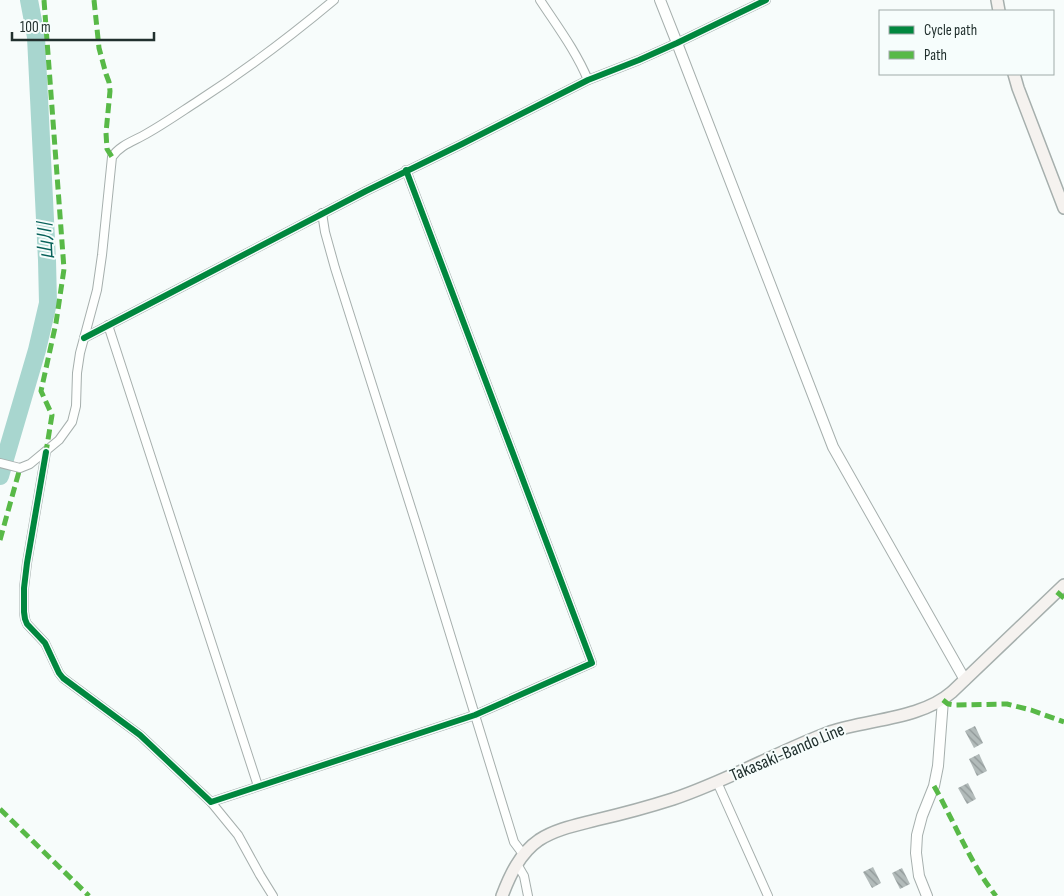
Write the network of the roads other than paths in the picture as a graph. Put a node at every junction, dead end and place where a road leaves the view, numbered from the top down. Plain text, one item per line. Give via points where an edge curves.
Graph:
1 (334, 0) edge
2 (540, 0) edge
3 (660, 0) edge
4 (766, 0) edge
5 (678, 43) junction
6 (1014, 75) edge
7 (588, 80) junction
8 (406, 170) junction
9 (1064, 208) edge
10 (322, 213) junction
11 (108, 324) junction
12 (84, 338) junction
13 (46, 452) junction
14 (0, 463) edge
15 (1064, 585) edge
16 (965, 680) junction
17 (943, 700) junction
18 (475, 715) junction
19 (717, 782) junction
20 (258, 786) junction
21 (211, 802) junction
22 (520, 859) junction
23 (273, 896) edge
24 (502, 896) edge
25 (528, 896) edge
26 (768, 896) edge
27 (927, 896) edge

1 - 12 street via 236,76 115,152 98,290
2 - 7 street
3 - 5 street
4 - 5 street
5 - 7 street
5 - 16 street via 830,441
6 - 9 main road
7 - 8 street
8 - 10 street
8 - 18 street via 592,663
10 - 11 street
10 - 18 street via 335,268
11 - 12 street
11 - 20 street
12 - 13 street via 72,422
13 - 14 street via 20,468
13 - 21 street via 24,588 27,624 45,643 63,678 140,735
15 - 16 main road, Takasaki-Bando Line
16 - 17 main road, Takasaki-Bando Line
17 - 19 main road, Takasaki-Bando Line via 917,711 830,732
17 - 27 street via 938,766 917,834 919,876
18 - 20 street
18 - 22 street
19 - 22 main road, Takasaki-Bando Line via 650,806 559,831 531,846
19 - 26 street
20 - 21 street
21 - 23 street via 238,835
22 - 24 main road, Takasaki-Bando Line
22 - 25 street

